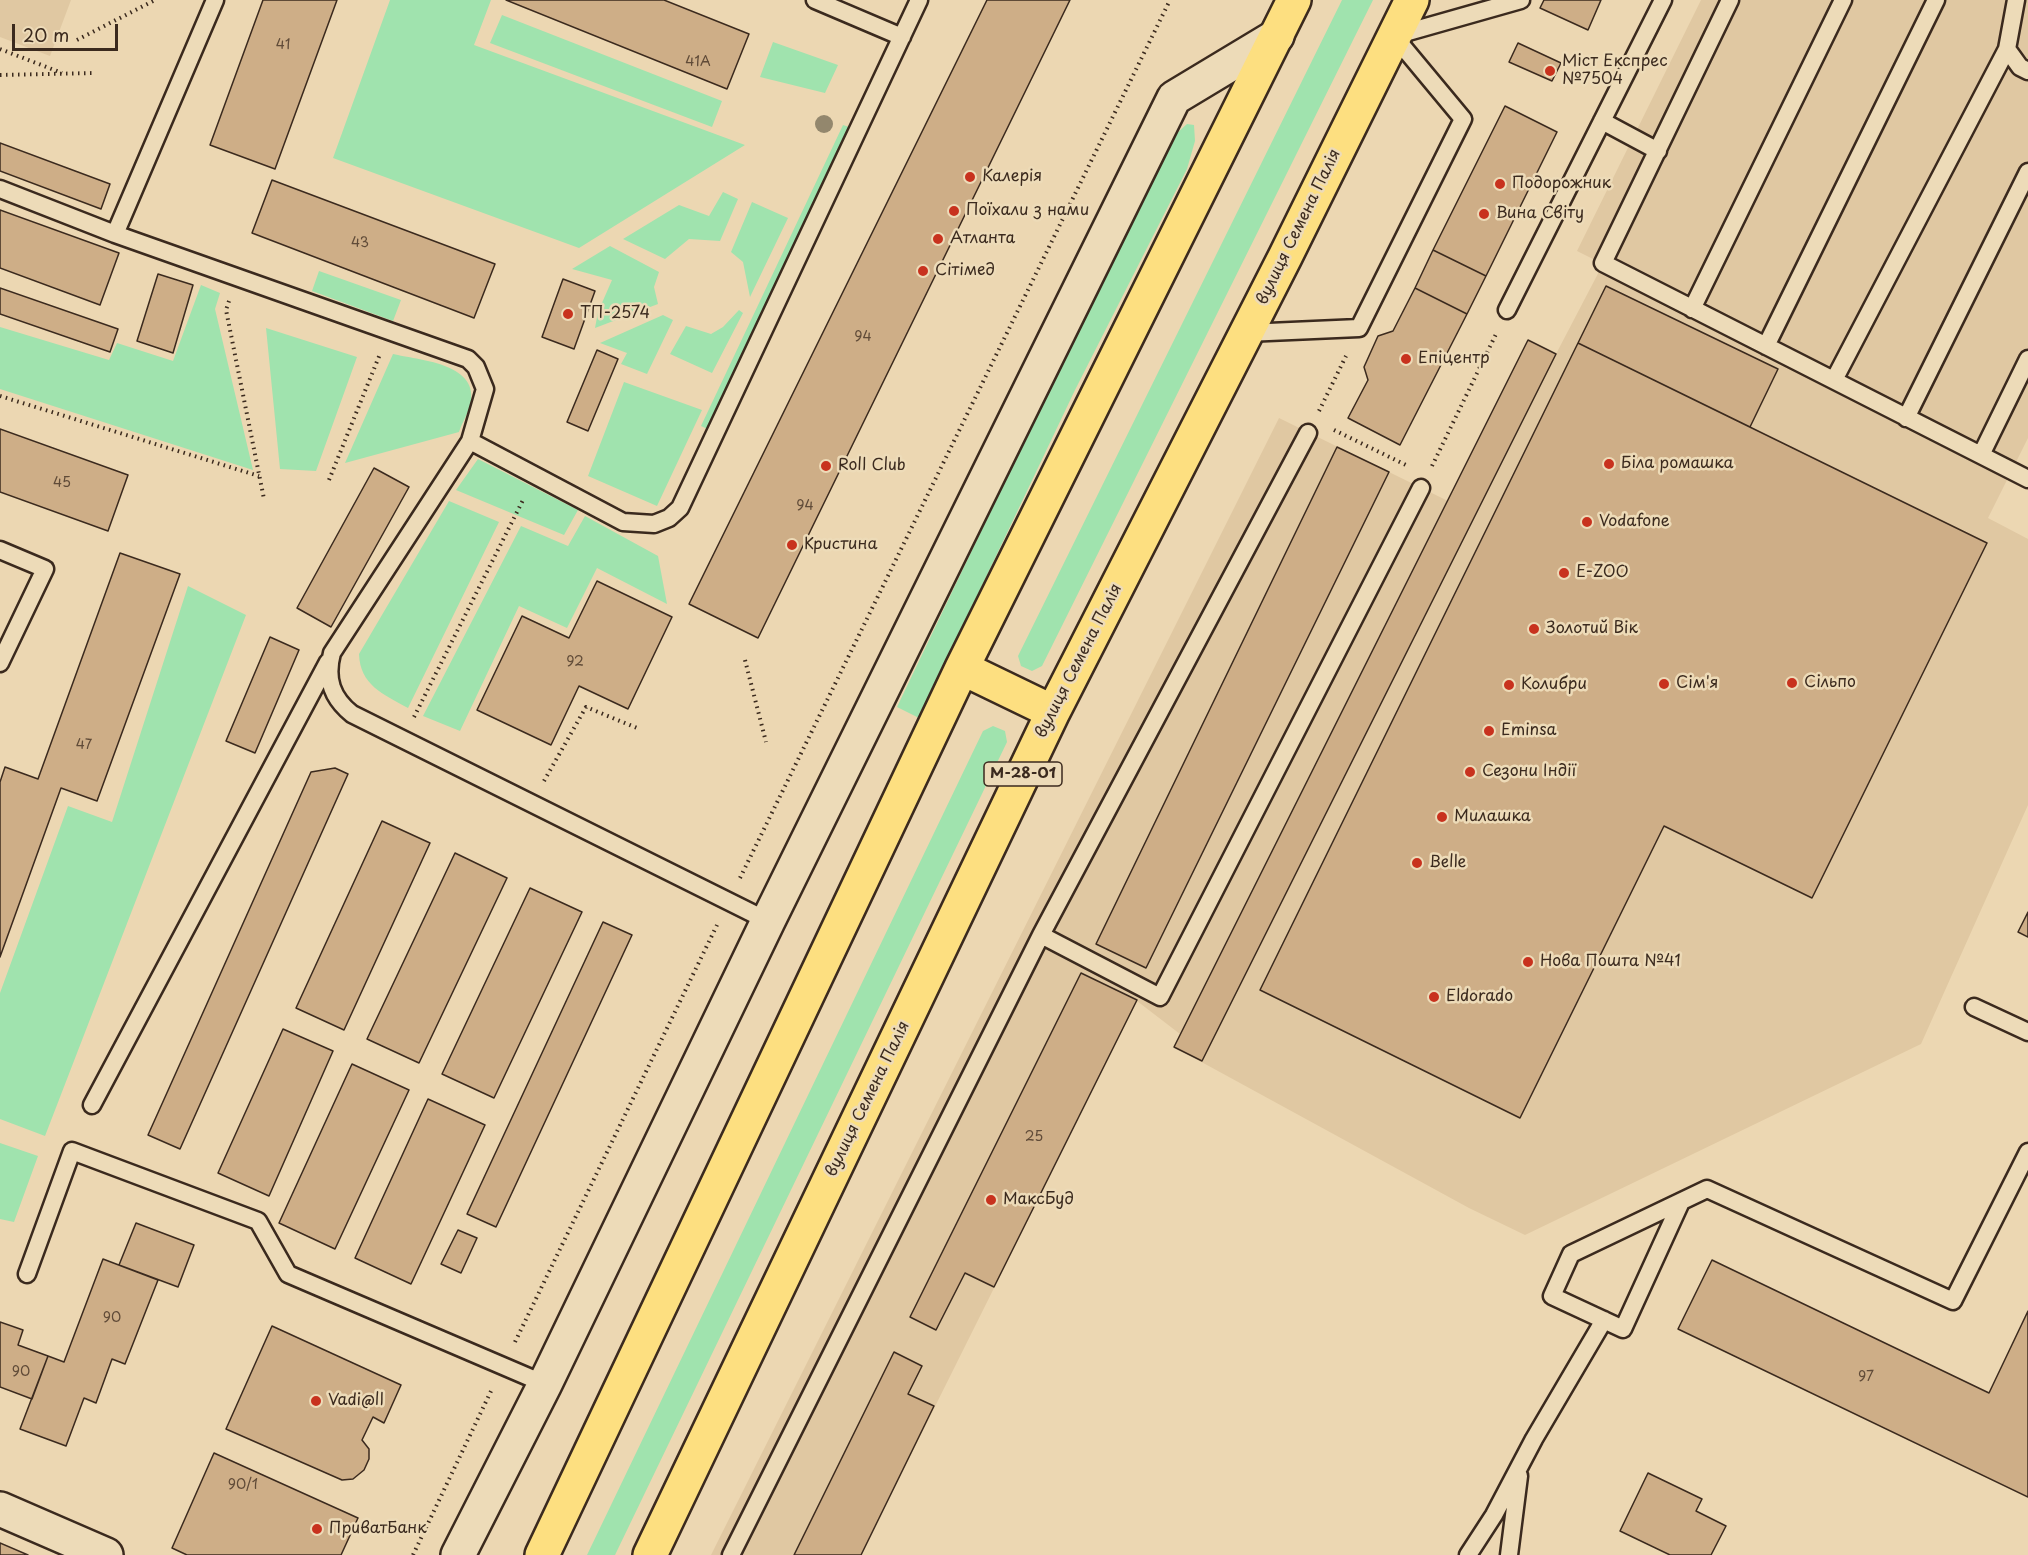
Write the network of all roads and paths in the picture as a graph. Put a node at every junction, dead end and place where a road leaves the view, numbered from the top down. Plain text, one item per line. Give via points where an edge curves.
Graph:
1 (155, 0) edge
2 (215, 0) edge
3 (815, 0) edge
4 (919, 0) edge
5 (1170, 0) edge
6 (1294, 0) edge
7 (1412, 0) edge
8 (1521, 0) edge
9 (1663, 0) edge
10 (1730, 0) edge
11 (1843, 0) edge
12 (1936, 0) edge
13 (2016, 0) edge
14 (1276, 36) junction
15 (1394, 36) junction
16 (902, 37) junction
17 (77, 40) dead end
18 (2007, 49) junction
19 (0, 50) edge
20 (2028, 71) edge
21 (96, 73) dead end
22 (65, 74) junction
23 (0, 75) edge
24 (1602, 121) junction
25 (1658, 151) junction
26 (2028, 172) edge
27 (0, 189) edge
28 (115, 234) junction
29 (239, 278) junction
30 (1692, 309) junction
31 (1507, 310) joint
32 (1359, 328) junction
33 (389, 331) junction
34 (1246, 333) junction
35 (1766, 346) junction
36 (2028, 359) edge
37 (1834, 380) junction
38 (0, 396) edge
39 (1906, 418) junction
40 (1311, 426) junction
41 (470, 441) junction
42 (1981, 455) junction
43 (259, 476) junction
44 (535, 476) junction
45 (2028, 479) edge
46 (329, 480) dead end
47 (1424, 482) junction
48 (264, 498) dead end
49 (0, 550) edge
50 (332, 653) junction
51 (745, 660) dead end
52 (0, 663) edge
53 (962, 668) junction
54 (1053, 712) junction
55 (637, 728) dead end
56 (403, 739) junction
57 (766, 742) dead end
58 (532, 803) junction
59 (729, 901) junction
60 (768, 921) junction
61 (1041, 935) junction
62 (1974, 1007) dead end
63 (2028, 1032) edge
64 (92, 1105) dead end
65 (2028, 1152) edge
66 (1681, 1202) junction
67 (27, 1274) dead end
68 (1604, 1320) junction
69 (503, 1366) junction
70 (545, 1384) junction
71 (1519, 1467) junction
72 (0, 1509) edge
73 (106, 1555) edge
74 (412, 1555) edge
75 (458, 1555) edge
76 (542, 1555) edge
77 (650, 1555) edge
78 (731, 1555) edge
79 (1468, 1555) edge
80 (1509, 1555) edge

1 - 17 path
2 - 28 lane
3 - 16 lane
4 - 16 lane
5 - 59 path
6 - 14 highway
7 - 15 highway, вулиця Семена Палія / М-28-01
8 - 15 lane
9 - 24 lane
10 - 25 lane
11 - 30 lane
12 - 35 lane
13 - 18 lane
14 - 53 highway
14 - 60 street via 1174,98
15 - 32 lane via 1463,119
15 - 34 highway, вулиця Семена Палія / М-28-01
16 - 44 lane via 680,508 654,524 623,522
18 - 20 lane via 2020,67
18 - 37 lane
19 - 22 path
21 - 22 path
22 - 23 path
24 - 25 lane
24 - 31 lane
25 - 30 lane via 1603,264
26 - 39 lane
27 - 28 lane
28 - 29 lane
29 - 33 lane
29 - 43 path via 226,310
30 - 35 lane
31 - 47 path
32 - 34 lane
32 - 40 path
33 - 41 lane via 457,353 476,367 485,389
33 - 46 path
34 - 54 highway, вулиця Семена Палія / М-28-01
35 - 37 lane
36 - 42 lane
37 - 39 lane
38 - 43 path
39 - 42 lane
40 - 47 path
40 - 61 lane
41 - 44 lane
41 - 50 lane
42 - 45 lane
43 - 48 path
44 - 56 path
47 - 61 lane via 1160,997
49 - 52 lane via 45,569
50 - 56 lane via 329,674 339,703 352,714
50 - 64 lane
51 - 57 path
53 - 54 highway
53 - 76 highway
54 - 77 highway, вулиця Семена Палія / М-28-01
55 - 58 path via 586,707
56 - 58 lane
58 - 59 lane
59 - 60 lane
59 - 69 path
60 - 70 street
61 - 78 lane
62 - 63 lane
65 - 66 lane via 1953,1301 1707,1189
66 - 68 lane via 1623,1329
66 - 68 lane via 1571,1254 1552,1296
67 - 69 lane via 72,1151 258,1221 288,1274
68 - 71 lane
69 - 70 lane
69 - 74 path
70 - 75 street
71 - 79 lane
71 - 80 lane
72 - 73 street

